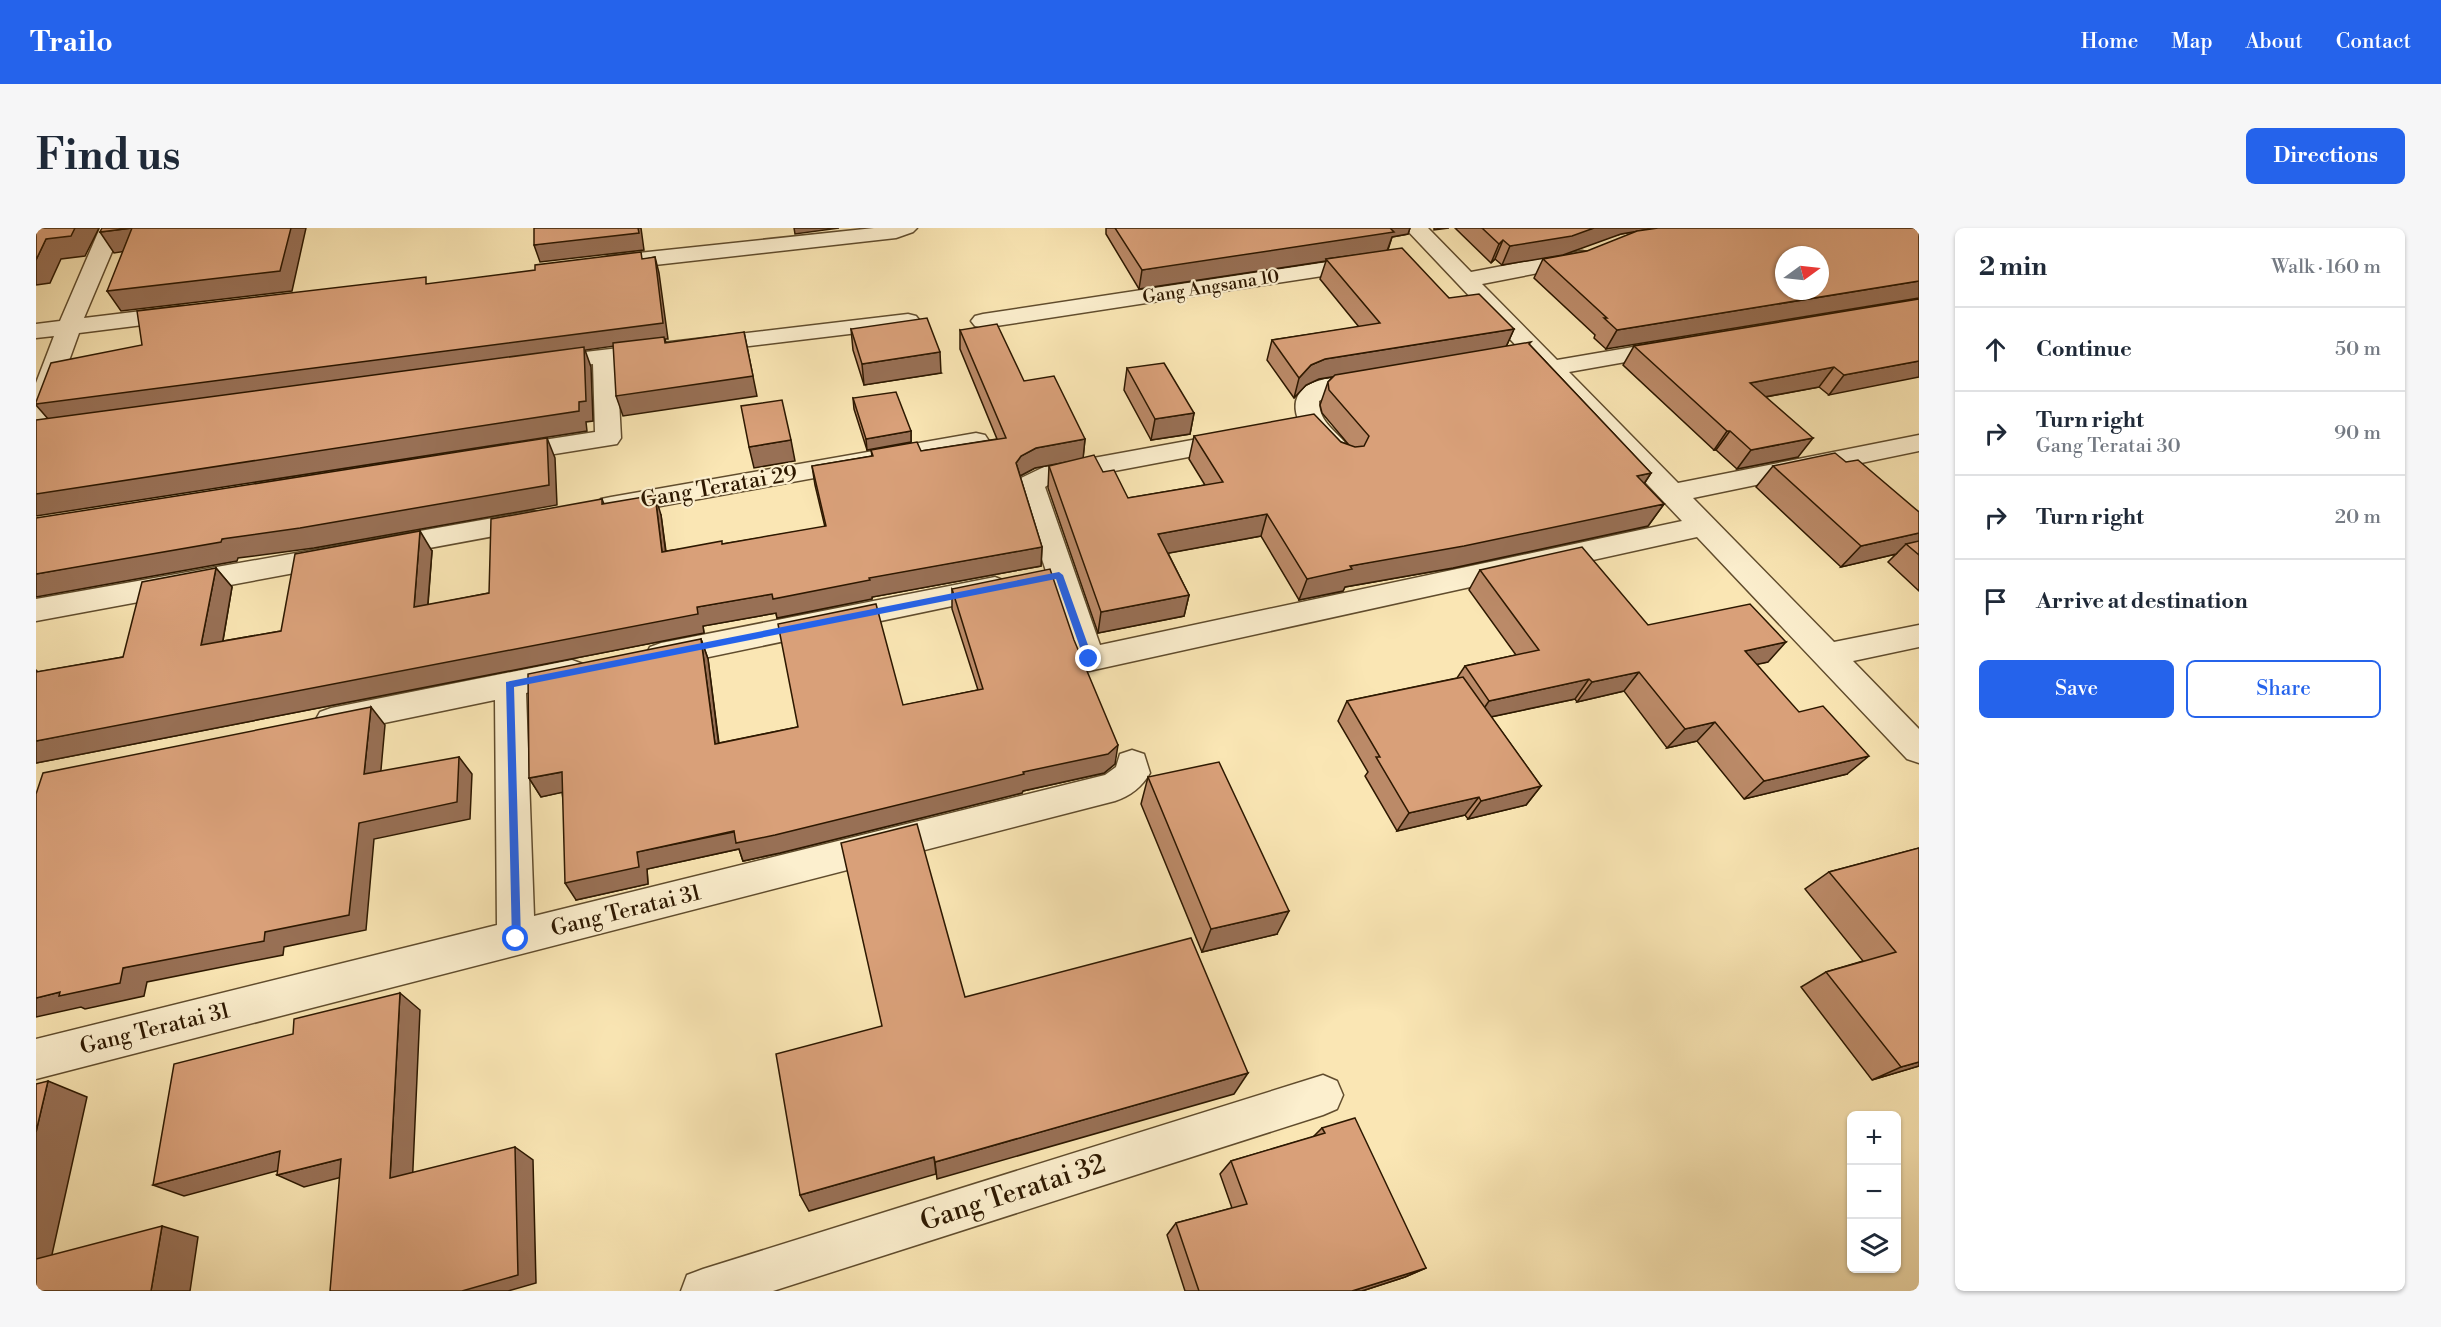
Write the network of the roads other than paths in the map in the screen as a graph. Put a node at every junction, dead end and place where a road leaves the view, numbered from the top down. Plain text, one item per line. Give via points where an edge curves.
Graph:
1 (111, 228) edge
2 (906, 228) edge
3 (1416, 228) edge
4 (1602, 251) edge
5 (1393, 260) edge
6 (592, 265) edge
7 (1466, 280) junction
8 (200, 311) edge
9 (908, 321) edge
10 (983, 321) dead end
11 (69, 327) junction
12 (36, 331) edge
13 (1693, 344) edge
14 (604, 355) junction
15 (1535, 359) junction
16 (523, 366) edge
17 (1389, 378) edge
18 (42, 426) edge
19 (1255, 436) edge
20 (976, 441) edge
21 (1919, 443) edge
22 (478, 458) edge
23 (1346, 460) edge
24 (1672, 493) junction
25 (588, 510) edge
26 (553, 517) edge
27 (1705, 526) junction
28 (1039, 579) junction
29 (36, 610) edge
30 (1919, 636) edge
31 (1829, 655) junction
32 (638, 659) edge
33 (603, 666) edge
34 (510, 685) junction
35 (302, 727) edge
36 (1918, 749) edge
37 (1132, 764) dead end
38 (516, 939) junction
39 (36, 1059) edge
40 (1323, 1095) dead end
41 (703, 1291) edge

1 - 11 street
2 - 6 street
3 - 7 street via 1428,254
4 - 7 street via 1569,263
5 - 10 street, Gang Angsana 10
7 - 15 street
8 - 11 street
9 - 14 street
11 - 12 street
11 - 18 street
13 - 15 street
14 - 16 street
14 - 22 street via 609,437
15 - 24 street
17 - 23 street via 1320,389 1306,399 1302,428
19 - 28 street via 1035,479 1030,484
20 - 25 street, Gang Teratai 29
21 - 24 street
24 - 27 street
26 - 29 street
27 - 28 street via 1089,659
27 - 31 street
28 - 32 street
30 - 31 street
31 - 36 street
33 - 34 street
34 - 35 street
34 - 38 street
37 - 38 street, Gang Teratai 31 via 1133,773 1115,787
38 - 39 street, Gang Teratai 31
40 - 41 street, Gang Teratai 32

